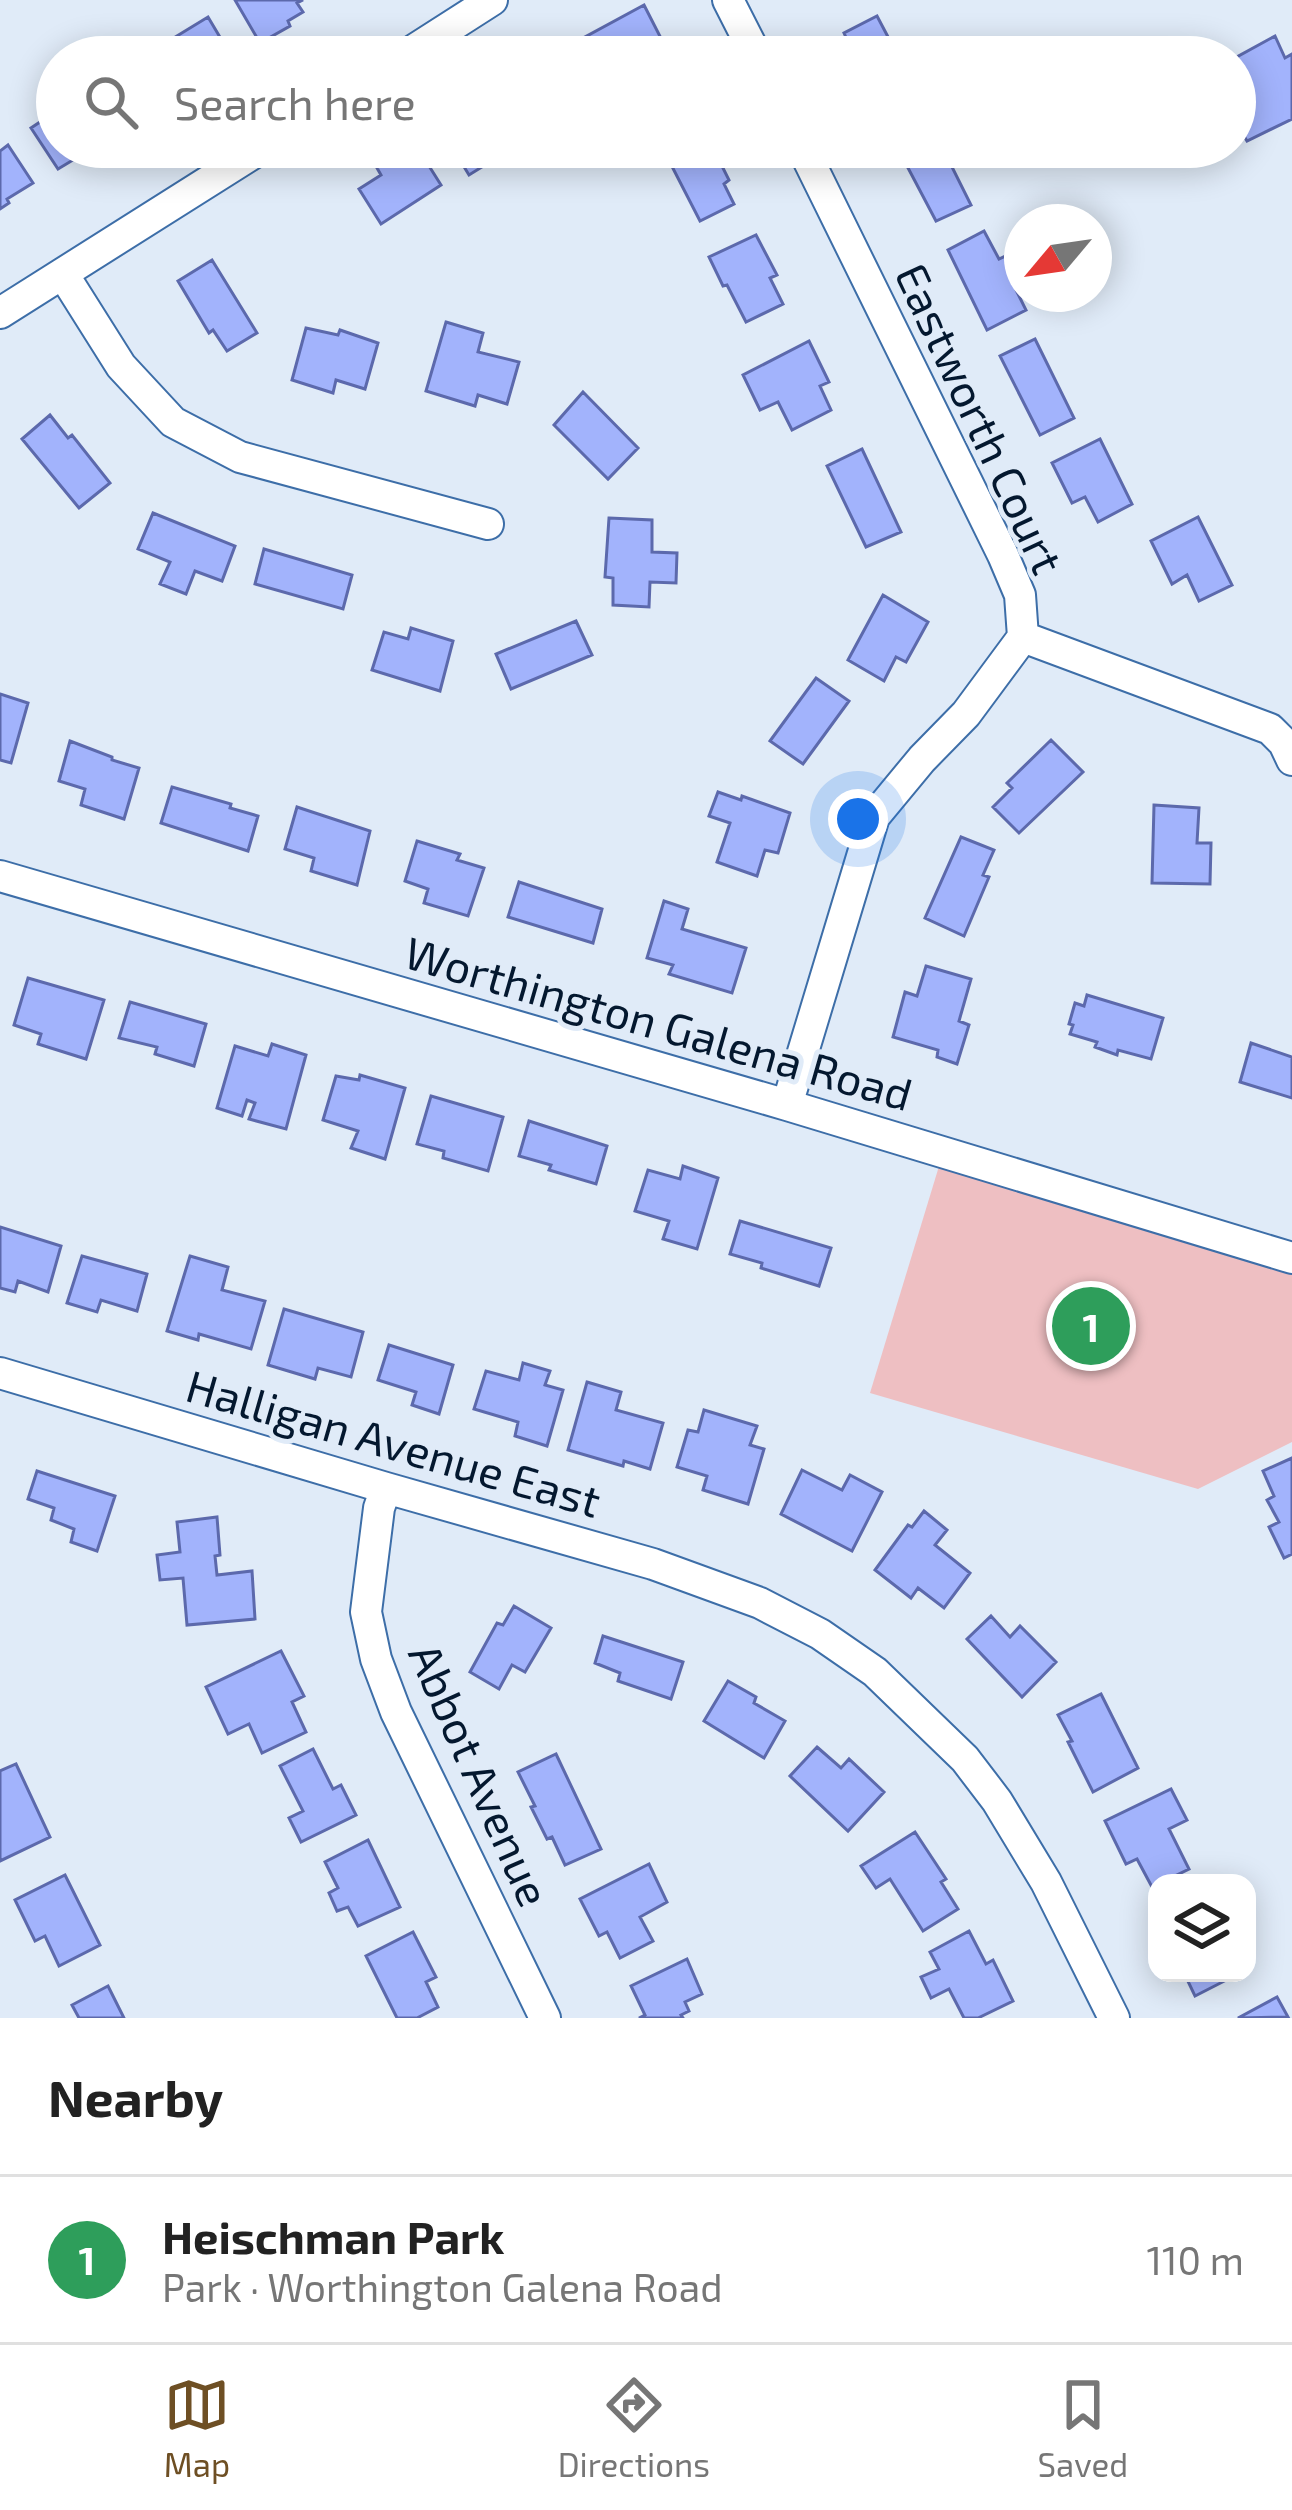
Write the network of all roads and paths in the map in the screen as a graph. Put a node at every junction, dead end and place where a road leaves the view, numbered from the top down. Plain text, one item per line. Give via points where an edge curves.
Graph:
1 (492, 0) edge
2 (728, 0) edge
3 (436, 36) edge
4 (746, 36) edge
5 (229, 168) edge
6 (812, 168) edge
7 (63, 274) junction
8 (0, 313) edge
9 (488, 524) dead end
10 (1023, 637) junction
11 (1292, 760) edge
12 (0, 876) edge
13 (787, 1105) junction
14 (1292, 1258) edge
15 (0, 1373) edge
16 (386, 1488) junction
17 (545, 2018) edge
18 (1114, 2018) edge

1 - 3 street
2 - 4 street
5 - 7 street
6 - 10 street, Eastworth Court via 1003,555 1020,595
7 - 8 street
7 - 9 street via 121,366 173,422 240,457
10 - 11 street via 1270,729
10 - 13 street, Eastworth Court via 874,817
12 - 13 street, Worthington Galena Road
13 - 14 street, Worthington Galena Road
15 - 16 street, Halligan Avenue East
16 - 17 street, Abbot Avenue via 366,1612 376,1659
16 - 18 street, Halligan Avenue East via 760,1603 875,1672 998,1801

